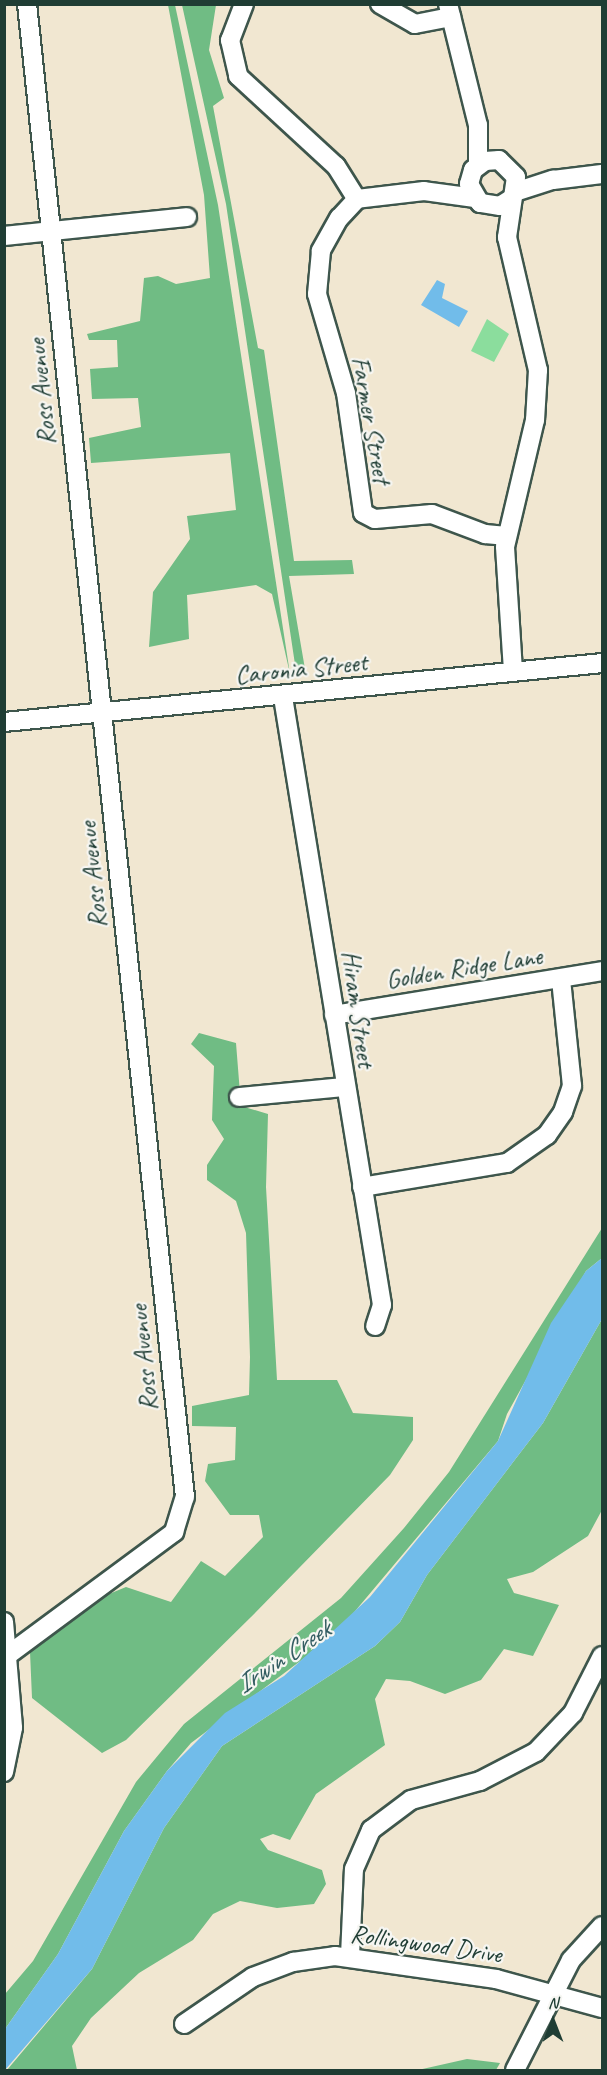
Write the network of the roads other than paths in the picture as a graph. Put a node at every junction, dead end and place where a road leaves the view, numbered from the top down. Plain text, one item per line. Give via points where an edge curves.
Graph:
1 (27, 4) edge
2 (244, 4) edge
3 (380, 4) edge
4 (449, 11) edge
5 (478, 125) junction
6 (506, 165) junction
7 (476, 167) junction
8 (603, 174) edge
9 (553, 180) junction
10 (429, 191) junction
11 (513, 195) junction
12 (357, 199) junction
13 (480, 202) junction
14 (187, 217) dead end
15 (51, 232) junction
16 (4, 236) edge
17 (507, 237) junction
18 (507, 536) junction
19 (603, 663) edge
20 (513, 672) junction
21 (283, 697) junction
22 (102, 714) junction
23 (4, 722) edge
24 (603, 971) edge
25 (561, 979) junction
26 (334, 1015) junction
27 (344, 1087) junction
28 (239, 1097) dead end
29 (363, 1187) junction
30 (375, 1326) dead end
31 (4, 1622) edge
32 (8, 1655) junction
33 (603, 1656) edge
34 (4, 1772) edge
35 (603, 1926) edge
36 (350, 1956) junction
37 (553, 1990) junction
38 (603, 2008) edge
39 (184, 2024) dead end
40 (514, 2070) edge

1 - 15 street, Ross Avenue
2 - 12 street via 230,40 238,76 336,166
3 - 4 street via 416,24
4 - 5 street
5 - 6 street
5 - 7 street
6 - 7 street
6 - 9 street
6 - 11 street
7 - 10 street
7 - 13 street via 469,184
8 - 9 street
9 - 11 street
10 - 12 street
10 - 13 street
11 - 13 street
11 - 17 street
12 - 18 street, Farmer Street via 331,230 316,276 346,393 363,513 375,519 432,514 485,534
13 - 17 street
14 - 15 street
15 - 16 street
15 - 22 street, Ross Avenue
17 - 18 street via 538,385
18 - 20 street
19 - 20 street, Caronia Street
20 - 21 street, Caronia Street
21 - 22 street, Caronia Street
21 - 26 street, Hiram Street
22 - 23 street, Caronia Street
22 - 32 street, Ross Avenue via 184,1510 162,1542
24 - 25 street, Golden Ridge Lane
25 - 26 street, Golden Ridge Lane
25 - 29 street via 572,1086 564,1112 546,1135 507,1163
26 - 27 street, Hiram Street
27 - 28 street
27 - 29 street, Hiram Street
29 - 30 street, Hiram Street via 382,1305
31 - 32 street
32 - 34 street via 13,1728
33 - 36 street via 573,1713 536,1752 480,1781 411,1800 371,1830 354,1869
35 - 37 street via 571,1960
36 - 37 street, Rollingwood Drive
36 - 39 street, Rollingwood Drive via 306,1959 266,1971 228,1990
37 - 38 street, Rollingwood Drive
37 - 40 street

